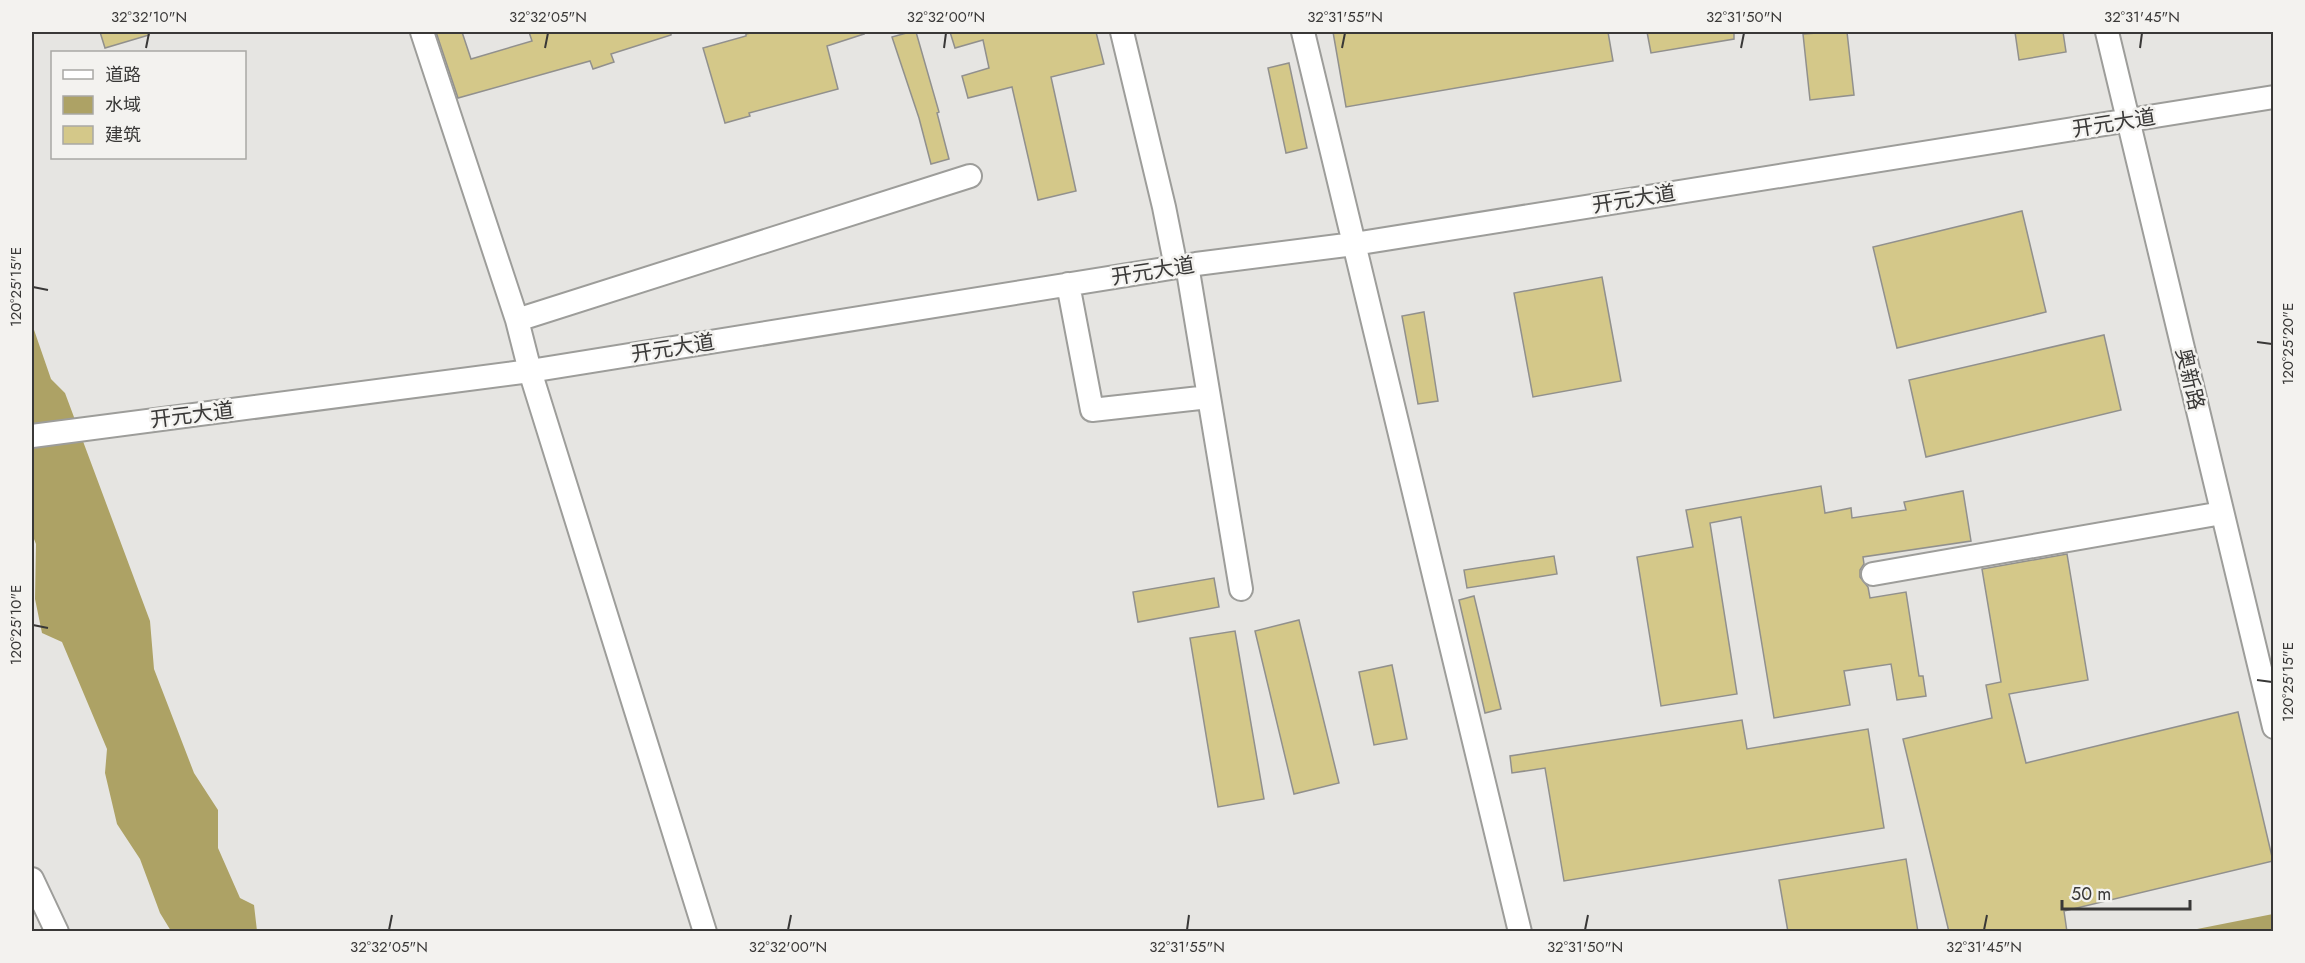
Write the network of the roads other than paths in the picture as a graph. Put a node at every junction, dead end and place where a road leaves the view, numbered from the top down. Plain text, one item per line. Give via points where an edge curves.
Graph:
1 (422, 32) edge
2 (1122, 32) edge
3 (1303, 32) edge
4 (2107, 32) edge
5 (2274, 97) edge
6 (970, 176) dead end
7 (1354, 244) junction
8 (1181, 266) junction
9 (1068, 285) junction
10 (517, 320) junction
11 (531, 371) junction
12 (1209, 397) junction
13 (32, 436) edge
14 (2222, 513) junction
15 (1873, 574) dead end
16 (1241, 589) dead end
17 (2274, 727) edge
18 (32, 879) edge
19 (57, 932) edge
20 (705, 932) edge
21 (1520, 932) edge

1 - 10 street
2 - 8 street
3 - 7 street
4 - 14 street, 奥新路
5 - 7 street, 开元大道
6 - 10 street
7 - 8 street, 开元大道
7 - 21 street
8 - 9 street, 开元大道
8 - 12 street
9 - 11 street, 开元大道
9 - 12 street via 1092,410
10 - 11 street
11 - 13 street, 开元大道
11 - 20 street
12 - 16 street
14 - 15 street
14 - 17 street, 奥新路
18 - 19 street

